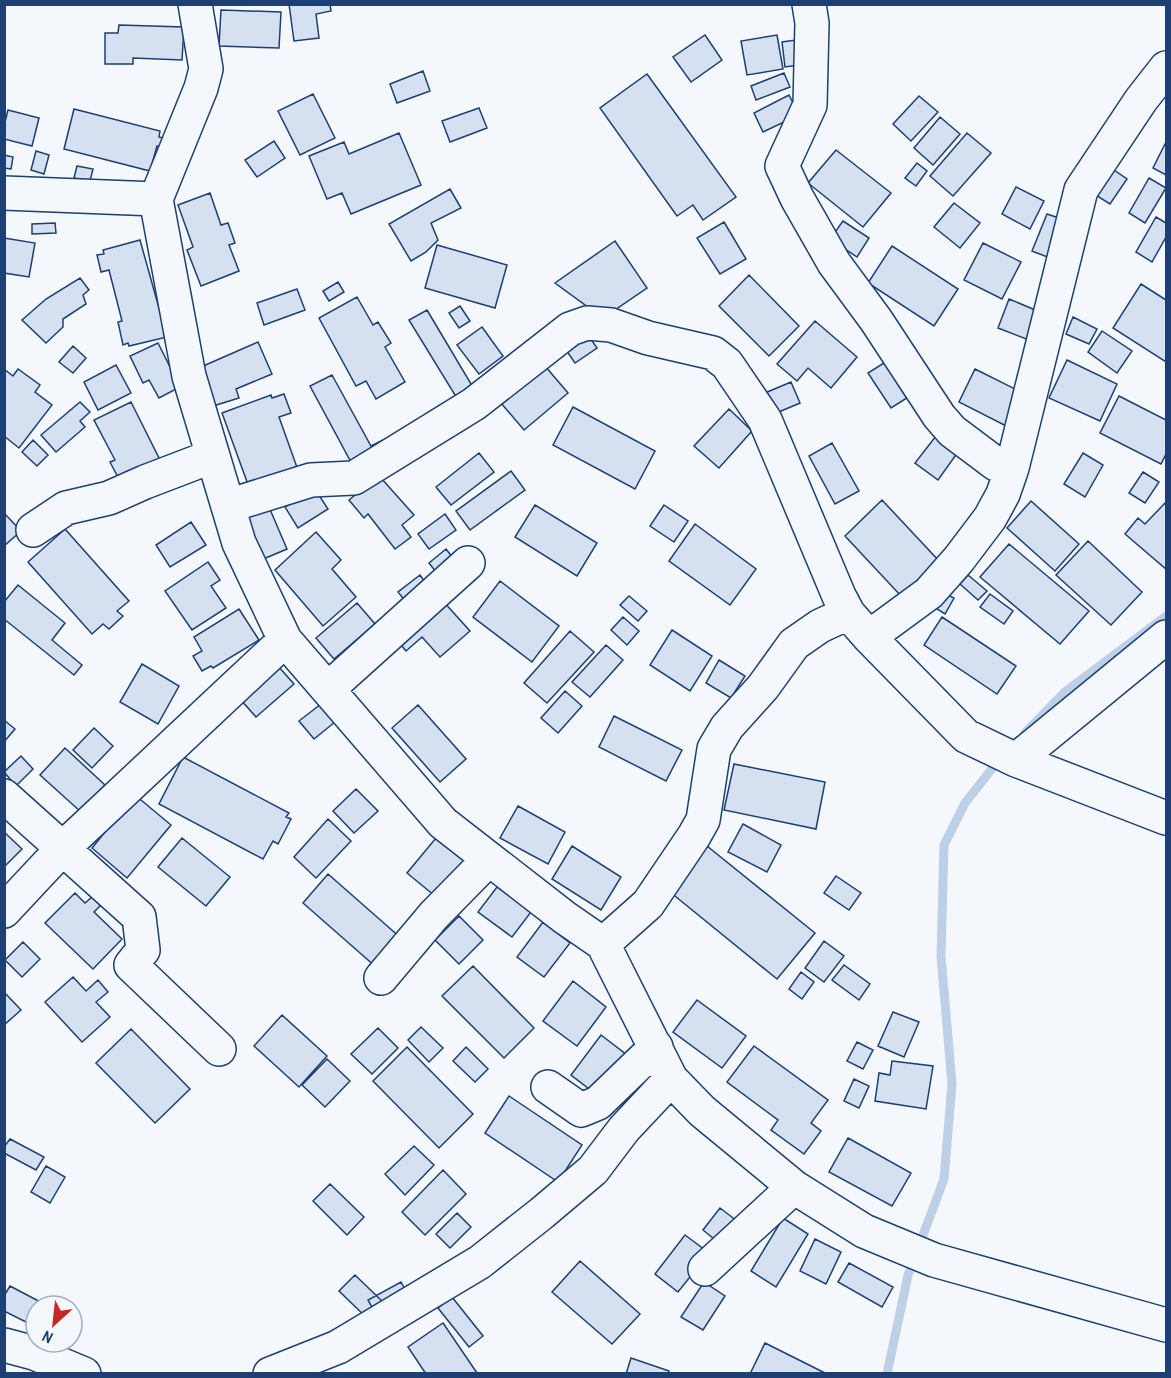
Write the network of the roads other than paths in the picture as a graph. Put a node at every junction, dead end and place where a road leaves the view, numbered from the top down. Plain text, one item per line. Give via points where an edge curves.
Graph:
1 (195, 4) edge
2 (809, 4) edge
3 (1167, 68) edge
4 (4, 193) edge
5 (156, 199) junction
6 (213, 456) junction
7 (1012, 468) junction
8 (228, 506) junction
9 (33, 530) dead end
10 (468, 563) dead end
11 (858, 625) junction
12 (1167, 637) edge
13 (285, 640) junction
14 (328, 689) junction
15 (1016, 760) junction
16 (4, 796) edge
17 (1167, 818) edge
18 (62, 849) junction
19 (489, 859) junction
20 (4, 911) edge
21 (603, 944) junction
22 (381, 978) dead end
23 (656, 1047) junction
24 (219, 1049) dead end
25 (671, 1079) junction
26 (549, 1087) dead end
27 (794, 1187) junction
28 (705, 1269) dead end
29 (1167, 1325) edge
30 (4, 1345) edge
31 (84, 1374) edge
32 (270, 1374) edge

1 - 5 street via 206,69
2 - 7 street via 810,105 782,166 834,263 939,416 952,431 996,464
3 - 7 street via 1141,100 1082,190
4 - 5 street
5 - 6 street via 189,376
6 - 8 street
6 - 9 street via 109,498 66,507
7 - 11 street via 990,518 929,593
8 - 11 street via 311,480 354,478 474,404 570,329 587,323 610,325 713,353 727,364 765,420 839,596
8 - 13 street via 239,543
10 - 14 street
11 - 15 street via 966,736
11 - 21 street via 820,626 794,644 727,727 714,749 703,820 694,836 648,904
12 - 15 street
13 - 14 street
13 - 18 street
14 - 19 street via 443,823
15 - 17 street
16 - 18 street
18 - 20 street
18 - 24 street via 139,917 143,950 131,965
19 - 21 street
19 - 22 street via 434,915
21 - 23 street
23 - 25 street
23 - 26 street via 598,1103 581,1110
25 - 27 street via 702,1111
25 - 32 street via 624,1129 593,1170 480,1262 338,1347
27 - 28 street
27 - 29 street via 864,1231 934,1260
30 - 31 street

